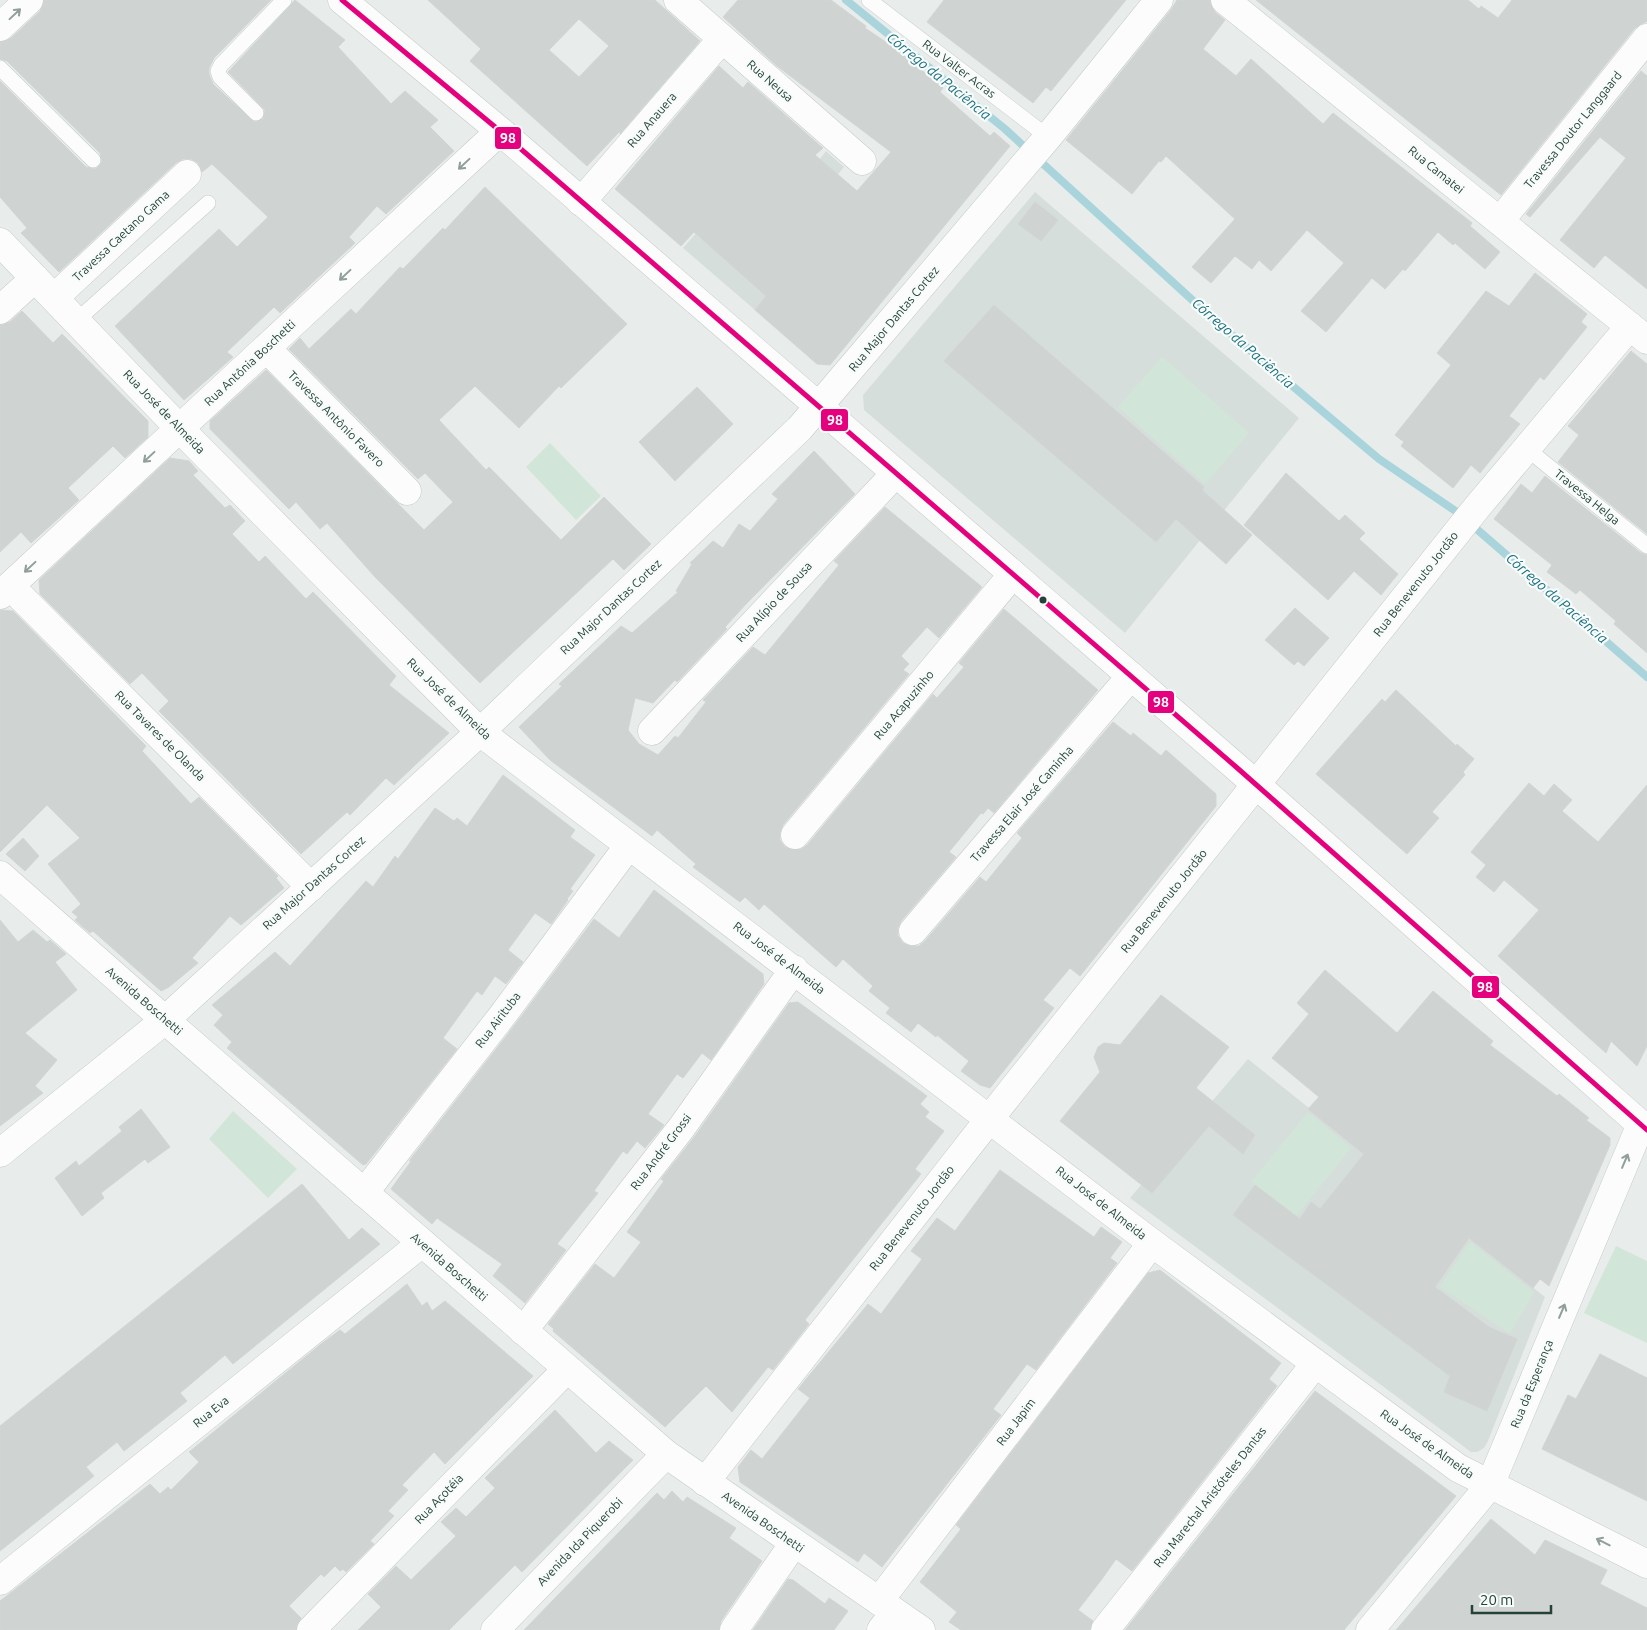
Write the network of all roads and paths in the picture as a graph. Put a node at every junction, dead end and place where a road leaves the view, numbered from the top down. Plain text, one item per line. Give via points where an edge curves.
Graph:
1 (29, 0) edge
2 (284, 0) edge
3 (342, 0) edge
4 (678, 0) edge
5 (869, 0) edge
6 (1159, 0) edge
7 (1226, 0) edge
8 (0, 27) edge
9 (722, 38) junction
10 (1647, 38) edge
11 (0, 68) edge
12 (256, 113) dead end
13 (500, 131) junction
14 (1046, 139) junction
15 (93, 160) dead end
16 (862, 161) dead end
17 (187, 174) dead end
18 (581, 202) junction
19 (208, 203) dead end
20 (1500, 221) junction
21 (0, 242) edge
22 (35, 278) junction
23 (54, 298) junction
24 (0, 310) edge
25 (76, 321) junction
26 (1638, 333) edge
27 (266, 348) junction
28 (820, 407) junction
29 (179, 428) junction
30 (1526, 448) junction
31 (896, 473) junction
32 (407, 491) dead end
33 (1647, 546) edge
34 (1013, 574) junction
35 (5, 590) edge
36 (1131, 676) junction
37 (652, 731) dead end
38 (480, 732) junction
39 (1257, 785) junction
40 (795, 835) dead end
41 (629, 845) junction
42 (0, 875) edge
43 (310, 887) junction
44 (913, 931) dead end
45 (794, 969) junction
46 (165, 1020) junction
47 (990, 1118) junction
48 (1645, 1121) edge
49 (0, 1154) edge
50 (364, 1193) junction
51 (1152, 1242) junction
52 (422, 1243) junction
53 (523, 1331) junction
54 (1315, 1364) junction
55 (567, 1369) junction
56 (666, 1454) junction
57 (705, 1482) junction
58 (1490, 1485) junction
59 (794, 1543) junction
60 (1647, 1564) edge
61 (0, 1581) edge
62 (885, 1615) edge
63 (311, 1630) edge
64 (495, 1630) edge
65 (734, 1630) edge
66 (921, 1630) edge
67 (1105, 1630) edge
68 (1370, 1630) edge

8 -> 1 street
2 - 12 lane via 218,71 220,77
3 - 13 street
4 - 9 street, Rua Neusa
5 - 14 lane, Rua Valter Acras
6 - 14 street, Rua Major Dantas Cortez
7 - 20 street, Rua Camatei
9 - 16 street, Rua Neusa
9 - 18 street, Rua Anauera
10 - 20 street, Travessa Doutor Langgaard
11 - 15 lane
13 - 18 street
13 -> 27 street, Rua Antônia Boschetti
14 - 28 street, Rua Major Dantas Cortez
17 - 23 street, Travessa Caetano Gama
18 - 28 street
19 - 25 lane
20 - 26 street, Rua Camatei
21 - 22 street, Rua José de Almeida
22 - 23 street, Rua José de Almeida
22 - 24 street
23 - 25 street, Rua José de Almeida
25 - 29 street, Rua José de Almeida
26 - 30 street, Rua Benevenuto Jordão
27 - 29 street, Rua Antônia Boschetti
27 - 32 street, Travessa Antônio Favero
28 - 31 street
28 - 38 street, Rua Major Dantas Cortez
29 -> 35 street, Rua Antônia Boschetti
29 - 38 street, Rua José de Almeida
30 - 33 lane, Travessa Helga
30 - 39 street, Rua Benevenuto Jordão
31 - 34 street
31 - 37 street, Rua Alípio de Sousa
34 - 36 street
34 - 40 street, Rua Acapuzinho
35 - 43 street, Rua Tavares de Olanda
36 - 39 street
36 - 44 street, Travessa Elair José Caminha
38 - 41 street, Rua José de Almeida
38 - 43 street, Rua Major Dantas Cortez
39 - 47 street, Rua Benevenuto Jordão
39 - 48 street
41 - 45 street, Rua José de Almeida
41 - 50 street, Rua Airituba via 502,1016
42 - 46 street, Avenida Boschetti
43 - 46 street, Rua Major Dantas Cortez
45 - 47 street, Rua José de Almeida
45 - 53 street, Rua André Grossi via 682,1127
46 - 49 street, Rua Major Dantas Cortez
46 - 50 street, Avenida Boschetti
47 - 51 street, Rua José de Almeida
47 - 57 street, Rua Benevenuto Jordão
58 -> 48 street, Rua da Esperança
50 - 52 street, Avenida Boschetti
51 - 54 street, Rua José de Almeida
51 - 62 street, Rua Japim
52 - 53 street, Avenida Boschetti
52 - 61 street, Rua Eva
53 - 55 street, Avenida Boschetti
54 - 58 street, Rua José de Almeida via 1458,1468
54 - 67 street, Rua Marechal Aristóteles Dantas
55 - 56 street, Avenida Boschetti
55 - 63 street, Rua Açotéia
56 - 57 street, Avenida Boschetti
56 - 64 street, Avenida Ida Piquerobi
57 - 59 street, Avenida Boschetti
60 -> 58 street, Rua José de Almeida
58 - 68 street, Rua da Esperança
59 - 62 street, Avenida Boschetti
59 - 65 street
62 - 66 street, Avenida Boschetti

